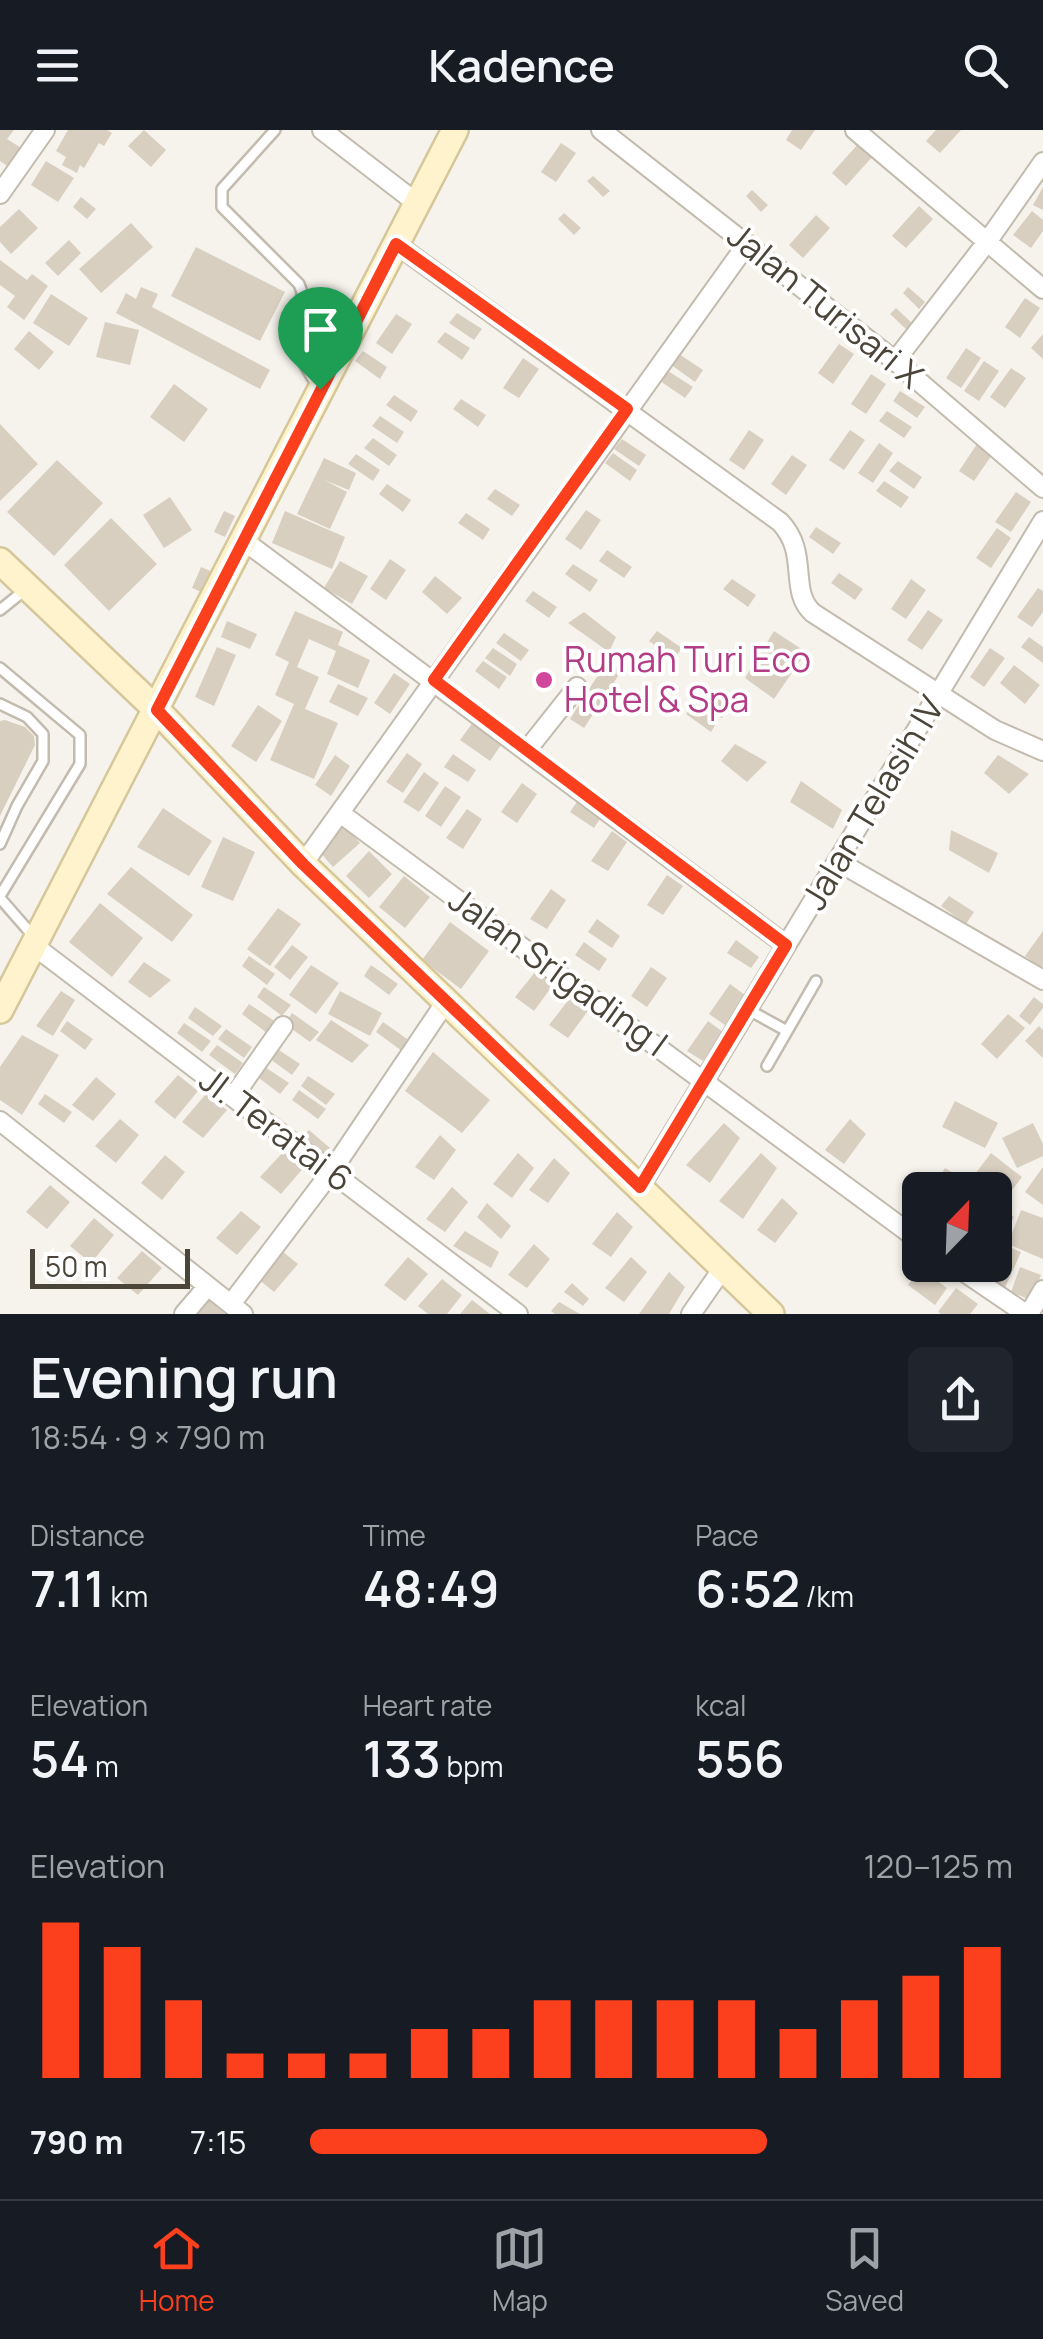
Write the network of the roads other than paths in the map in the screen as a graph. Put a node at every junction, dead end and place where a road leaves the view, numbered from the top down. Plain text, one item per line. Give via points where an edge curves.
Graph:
1 (44, 130) edge
2 (275, 130) edge
3 (322, 130) edge
4 (455, 130) edge
5 (601, 130) edge
6 (855, 130) edge
7 (1043, 162) edge
8 (0, 194) edge
9 (418, 204) junction
10 (987, 242) junction
11 (396, 244) junction
12 (748, 244) junction
13 (1043, 289) edge
14 (894, 361) junction
15 (320, 389) junction
16 (627, 409) junction
17 (1043, 488) edge
18 (1043, 521) edge
19 (244, 540) junction
20 (0, 561) edge
21 (23, 591) junction
22 (0, 610) edge
23 (0, 668) edge
24 (434, 680) junction
25 (576, 687) dead end
26 (938, 694) junction
27 (0, 704) edge
28 (157, 710) junction
29 (527, 750) junction
30 (1043, 751) edge
31 (340, 812) junction
32 (0, 844) edge
33 (837, 861) junction
34 (303, 864) junction
35 (0, 897) edge
36 (35, 942) junction
37 (786, 945) junction
38 (816, 980) dead end
39 (1043, 980) edge
40 (447, 1000) junction
41 (0, 1010) edge
42 (747, 1010) junction
43 (283, 1026) dead end
44 (786, 1031) junction
45 (767, 1066) dead end
46 (704, 1080) junction
47 (233, 1098) junction
48 (0, 1121) edge
49 (331, 1172) junction
50 (640, 1187) junction
51 (902, 1228) edge
52 (723, 1268) junction
53 (980, 1282) edge
54 (207, 1287) junction
55 (1043, 1290) edge
56 (237, 1309) edge
57 (184, 1314) edge
58 (518, 1314) edge
59 (691, 1314) edge
60 (771, 1314) edge
61 (1028, 1314) edge

1 - 8 street
2 - 15 lane via 220,199 299,284 299,353
3 - 9 street
4 - 9 street
5 - 12 street, Jalan Turisari X
6 - 10 street
7 - 10 street
9 - 11 street
10 - 13 street
10 - 14 street
11 - 15 street
11 - 16 street
12 - 14 street, Jalan Turisari X
12 - 16 street
14 - 17 street, Jalan Turisari X
15 - 19 street
16 - 24 street
16 - 26 street via 790,532 805,606
18 - 26 street, Jalan Telasih IV
19 - 24 street
19 - 28 street
20 - 21 street
21 - 22 lane
21 - 28 street
23 - 35 lane via 80,735 80,764
24 - 29 street
24 - 31 street
25 - 29 street
26 - 30 street
26 - 33 street, Jalan Telasih IV
27 - 32 lane via 44,734 43,761
28 - 34 street
28 - 36 street
29 - 37 street
31 - 34 street
31 - 46 street, Jalan Srigading I
33 - 37 street, Jalan Telasih IV
33 - 39 street
34 - 40 street
35 - 36 lane
36 - 41 street
36 - 47 street, Jl. Teratai 6
37 - 42 street, Jalan Telasih IV
38 - 44 lane
40 - 49 street
40 - 50 street
42 - 44 lane
42 - 46 street, Jalan Telasih IV
43 - 47 street
44 - 45 lane
46 - 50 street, Jalan Telasih IV
46 - 51 street, Jalan Srigading I
47 - 49 street, Jl. Teratai 6
48 - 54 street
49 - 56 street
49 - 58 street, Jl. Teratai 6
50 - 52 street
52 - 59 street
52 - 60 street
53 - 61 street
54 - 56 street
54 - 57 street
55 - 61 street

